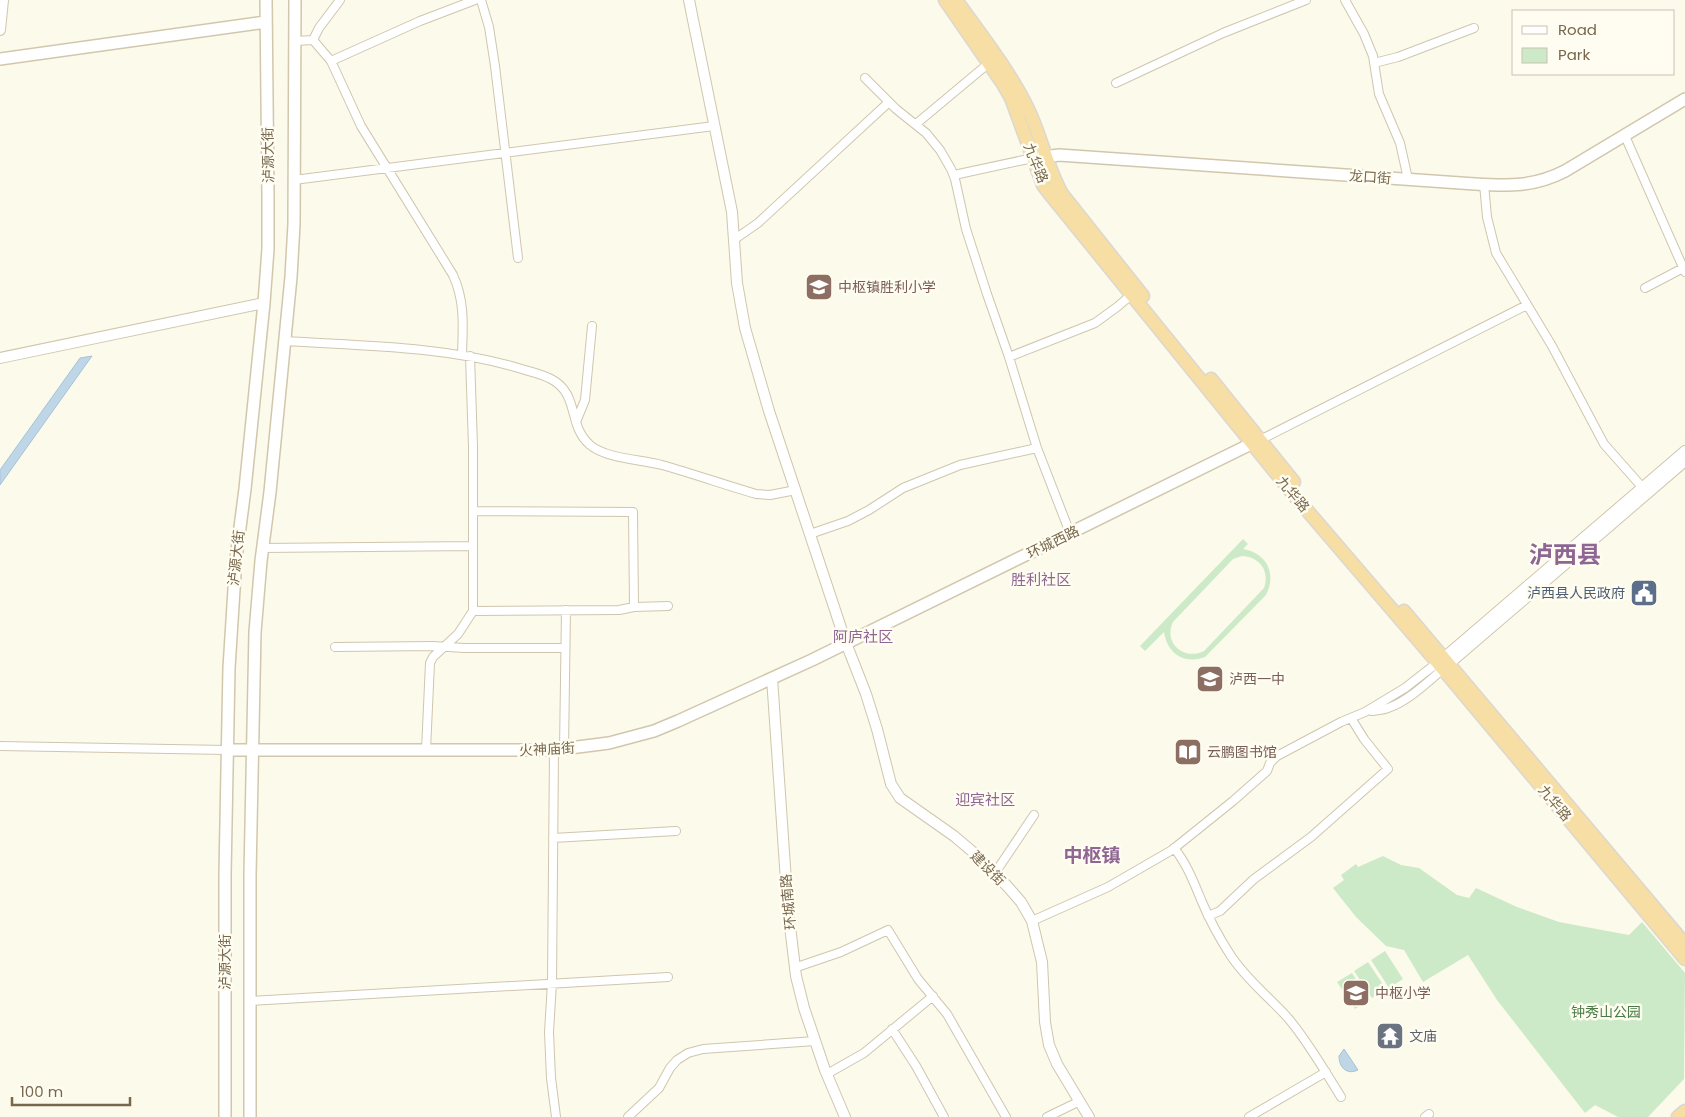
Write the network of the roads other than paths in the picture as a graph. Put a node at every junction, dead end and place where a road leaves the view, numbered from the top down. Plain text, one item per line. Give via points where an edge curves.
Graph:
1 (4, 0) edge
2 (266, 0) edge
3 (294, 0) edge
4 (340, 0) edge
5 (475, 0) edge
6 (481, 0) edge
7 (688, 0) edge
8 (944, 0) edge
9 (956, 0) edge
10 (1306, 0) edge
11 (1345, 0) edge
12 (266, 22) junction
13 (1474, 28) dead end
14 (0, 30) edge
15 (294, 40) junction
16 (313, 40) junction
17 (0, 59) edge
18 (331, 61) junction
19 (989, 63) junction
20 (1374, 63) junction
21 (865, 78) dead end
22 (1116, 83) dead end
23 (1685, 99) edge
24 (889, 102) junction
25 (916, 124) junction
26 (714, 126) junction
27 (1625, 136) junction
28 (506, 154) junction
29 (1039, 158) junction
30 (388, 169) junction
31 (954, 175) junction
32 (1408, 179) junction
33 (294, 180) junction
34 (1484, 184) junction
35 (735, 239) junction
36 (518, 258) dead end
37 (1684, 269) edge
38 (1645, 288) dead end
39 (1131, 294) junction
40 (264, 303) junction
41 (1527, 305) junction
42 (592, 326) dead end
43 (285, 341) junction
44 (462, 354) junction
45 (470, 356) junction
46 (1009, 357) junction
47 (0, 358) edge
48 (576, 422) junction
49 (1256, 442) junction
50 (1037, 448) junction
51 (1685, 451) edge
52 (1685, 461) edge
53 (1642, 487) junction
54 (796, 490) junction
55 (473, 511) junction
56 (1070, 533) junction
57 (810, 534) junction
58 (473, 546) junction
59 (262, 548) junction
60 (668, 606) dead end
61 (634, 607) junction
62 (566, 610) junction
63 (472, 611) junction
64 (846, 644) junction
65 (445, 646) junction
66 (335, 647) dead end
67 (565, 648) junction
68 (1443, 663) junction
69 (772, 678) junction
70 (1351, 718) junction
71 (0, 746) edge
72 (559, 749) junction
73 (227, 750) junction
74 (252, 750) junction
75 (426, 750) junction
76 (1034, 815) dead end
77 (676, 831) dead end
78 (553, 838) junction
79 (1174, 848) junction
80 (995, 873) junction
81 (1208, 916) junction
82 (1032, 921) junction
83 (1685, 944) edge
84 (1685, 959) edge
85 (794, 968) junction
86 (668, 977) dead end
87 (552, 983) junction
88 (933, 996) junction
89 (250, 1001) junction
90 (892, 1029) junction
91 (815, 1041) junction
92 (1326, 1072) junction
93 (827, 1074) junction
94 (1341, 1098) dead end
95 (1080, 1101) junction
96 (1685, 1111) edge
97 (225, 1117) edge
98 (250, 1117) edge
99 (556, 1117) edge
100 (628, 1117) edge
101 (845, 1117) edge
102 (944, 1117) edge
103 (1006, 1117) edge
104 (1047, 1117) edge
105 (1089, 1117) edge
106 (1248, 1117) edge
107 (1678, 1117) edge

1 - 14 street
2 - 12 main road, 泸源大街
3 - 15 main road, 泸源大街
4 - 16 street via 318,28
5 - 18 street
6 - 28 street via 492,44
7 - 26 street, 建设街
8 - 19 highway, 九华路
9 - 29 highway, 九华路 via 1011,78 1028,109
10 - 22 street via 1223,33
11 - 20 street via 1364,34
12 - 17 main road
12 - 40 main road, 泸源大街 via 268,249
13 - 20 street
15 - 16 street
15 - 33 main road, 泸源大街
16 - 18 street
18 - 30 street via 358,120
19 - 25 street
19 - 29 highway, 九华路 via 1003,84
20 - 32 street via 1379,94 1400,143
21 - 24 street
23 - 27 main road, 龙口街
24 - 25 street
24 - 35 street via 758,222
25 - 31 street via 940,150
26 - 28 street
26 - 35 street, 建设街
27 - 34 main road, 龙口街 via 1565,172 1545,180 1513,186
27 - 37 street
28 - 30 street
28 - 36 street
29 - 31 street
29 - 32 main road, 龙口街 via 1059,156
29 - 39 highway, 九华路 via 1043,184
29 - 49 highway, 九华路 via 1062,194
30 - 33 street
30 - 44 street via 457,284 463,310
31 - 46 street via 966,229
32 - 34 main road, 龙口街
33 - 43 main road, 泸源大街 via 293,250
34 - 41 street via 1487,217 1496,253
35 - 54 street, 建设街 via 737,283 745,328
37 - 38 street
39 - 46 street via 1095,323
39 - 49 highway, 九华路
40 - 47 street
40 - 73 main road, 泸源大街 via 233,593
41 - 49 street
41 - 53 street via 1604,444
42 - 48 street via 585,400
43 - 44 street
43 - 59 main road, 泸源大街
44 - 45 street
45 - 48 street via 557,382 568,394
45 - 55 street
46 - 50 street
48 - 54 street via 584,439 602,452 662,465 756,494
49 - 56 main road, 环城西路
49 - 68 highway, 九华路 via 1334,543
50 - 56 street
50 - 57 street via 960,464 903,488 848,521
51 - 53 street
52 - 68 street
53 - 68 street
54 - 57 street, 建设街
55 - 58 street
55 - 61 street via 633,512
56 - 64 main road, 环城西路
57 - 64 street, 建设街
58 - 59 street
58 - 63 street
59 - 74 main road, 泸源大街 via 255,632
60 - 61 street
61 - 62 street
62 - 63 street
62 - 67 street
63 - 65 street
64 - 69 main road, 火神庙街
64 - 80 street, 建设街 via 866,694 894,791 954,836
65 - 66 street
65 - 67 street
65 - 75 street via 433,657 429,669
67 - 72 street
68 - 70 street
68 - 83 highway, 九华路
68 - 84 highway, 九华路
69 - 72 main road, 火神庙街 via 654,731
69 - 85 street, 环城南路
70 - 79 street via 1277,756 1267,771 1234,801
70 - 81 street via 1388,769 1311,837 1254,878 1220,911
71 - 73 street
72 - 75 main road, 火神庙街
72 - 78 street
73 - 74 main road, 火神庙街
73 - 97 main road, 泸源大街
74 - 75 main road, 火神庙街
74 - 89 main road, 泸源大街
76 - 80 street
77 - 78 street
78 - 87 street
79 - 81 street via 1186,865
79 - 82 street via 1108,887
80 - 82 street, 建设街 via 1021,902
81 - 92 street via 1235,961 1297,1029
82 - 95 street, 建设街 via 1042,962 1049,1045
85 - 88 street via 841,952 888,930 918,979
85 - 91 street, 环城南路
86 - 87 street
87 - 89 street
87 - 99 street via 549,1057
88 - 90 street
88 - 103 street via 947,1014
89 - 98 main road, 泸源大街
90 - 93 street via 864,1053
90 - 102 street
91 - 93 street, 环城南路
91 - 100 street via 703,1049 688,1053 672,1064 659,1088
92 - 94 street
92 - 106 street
93 - 101 street, 环城南路
95 - 104 street
95 - 105 street, 建设街
96 - 107 highway

